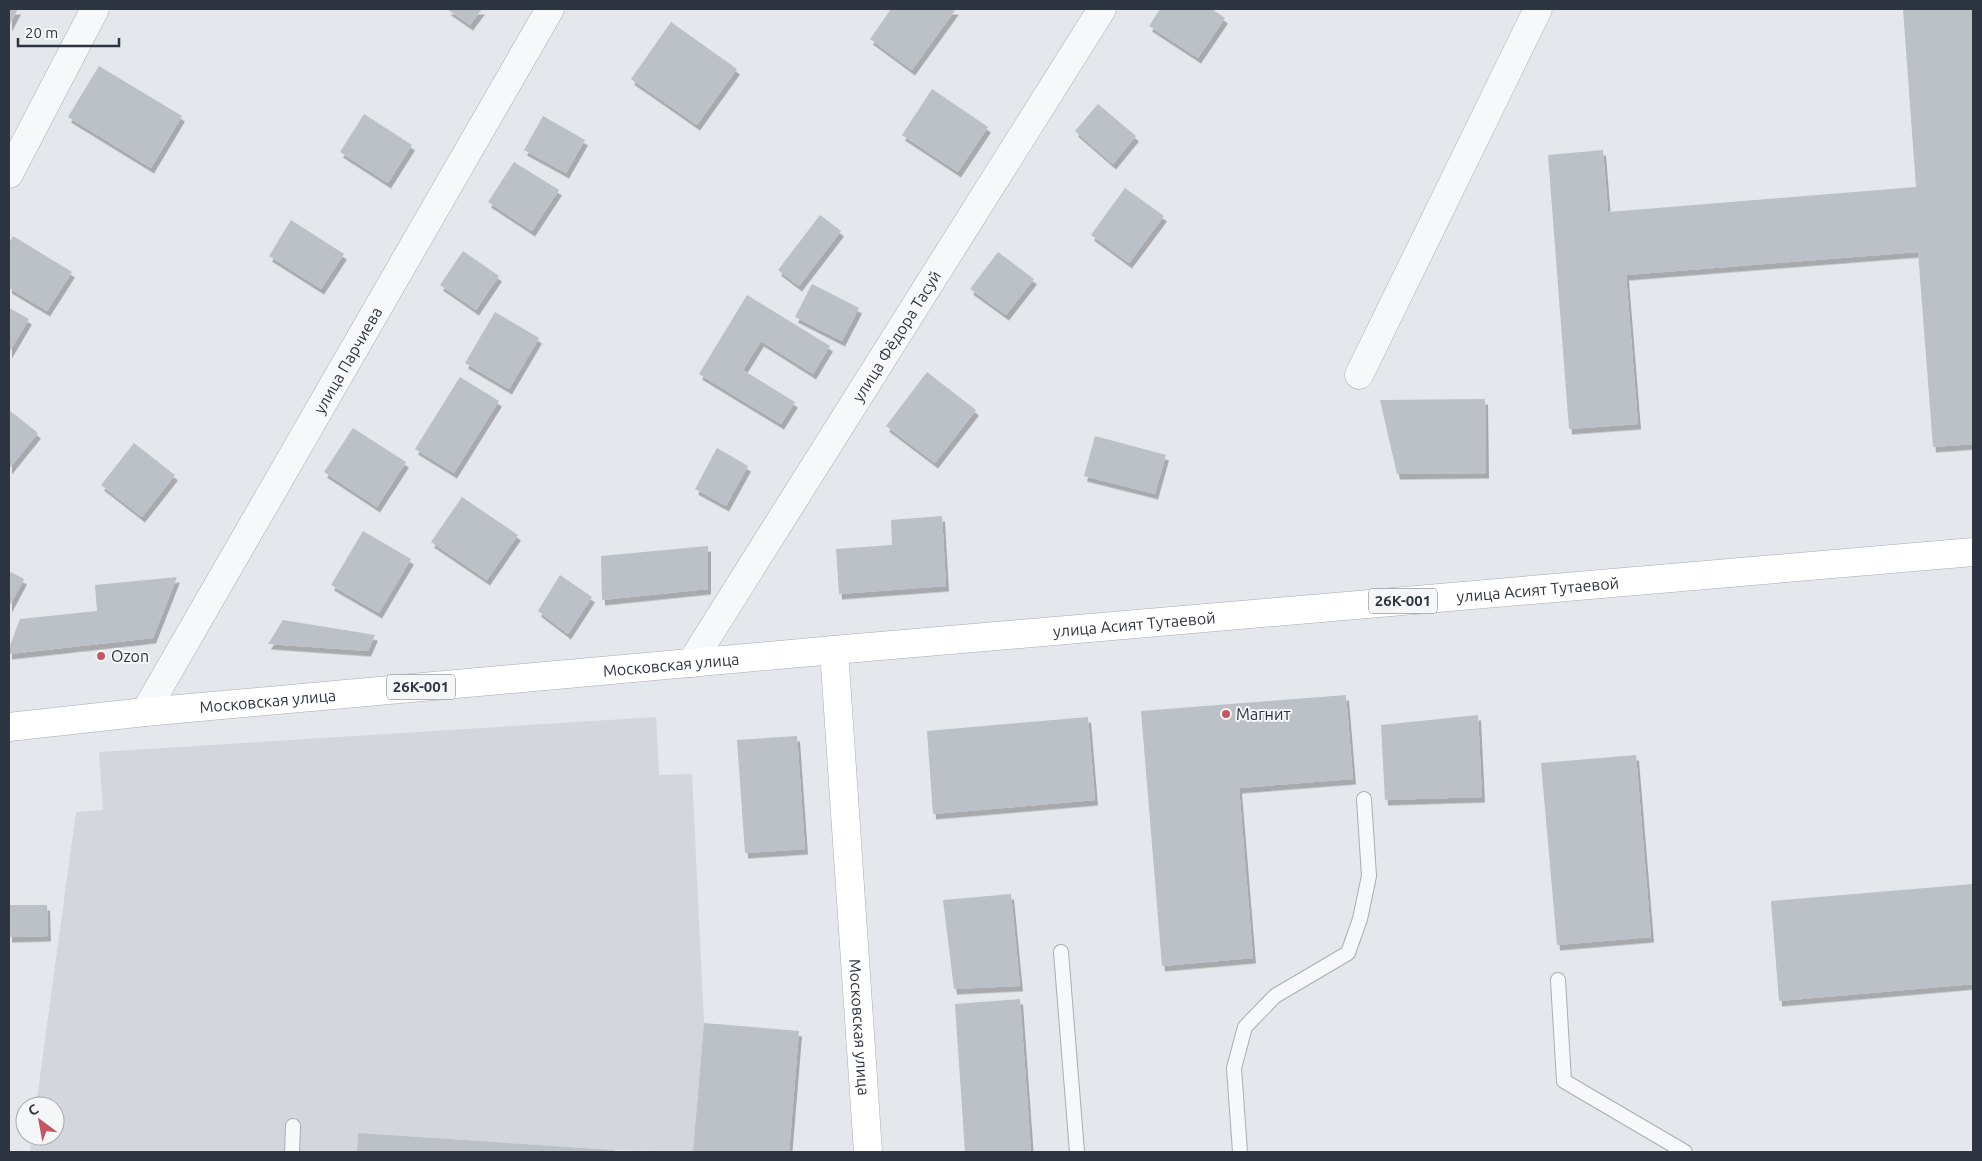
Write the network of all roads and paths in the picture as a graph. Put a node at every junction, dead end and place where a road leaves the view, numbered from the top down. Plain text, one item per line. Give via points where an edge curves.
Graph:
1 (95, 9) edge
2 (550, 9) edge
3 (1102, 9) edge
4 (1538, 9) edge
5 (9, 174) edge
6 (1359, 375) dead end
7 (1973, 552) edge
8 (834, 650) junction
9 (691, 663) junction
10 (145, 712) junction
11 (9, 727) edge
12 (1364, 799) dead end
13 (1061, 952) dead end
14 (1558, 980) dead end
15 (293, 1126) dead end
16 (292, 1152) edge
17 (868, 1152) edge
18 (1077, 1152) edge
19 (1240, 1152) edge
20 (1685, 1152) edge

1 - 5 street
2 - 10 street, улица Парчиева
3 - 9 street, улица Фёдора Тасуй
4 - 6 street
7 - 8 main road, улица Асият Тутаевой / 26К-001
8 - 9 main road, Московская улица / 26К-001
8 - 17 main road, Московская улица
9 - 10 main road, Московская улица / 26К-001
10 - 11 main road, Московская улица / 26К-001
12 - 19 lane via 1369,876 1360,920 1348,953 1275,996 1245,1027 1234,1068
13 - 18 lane
14 - 20 lane via 1564,1081
15 - 16 lane

